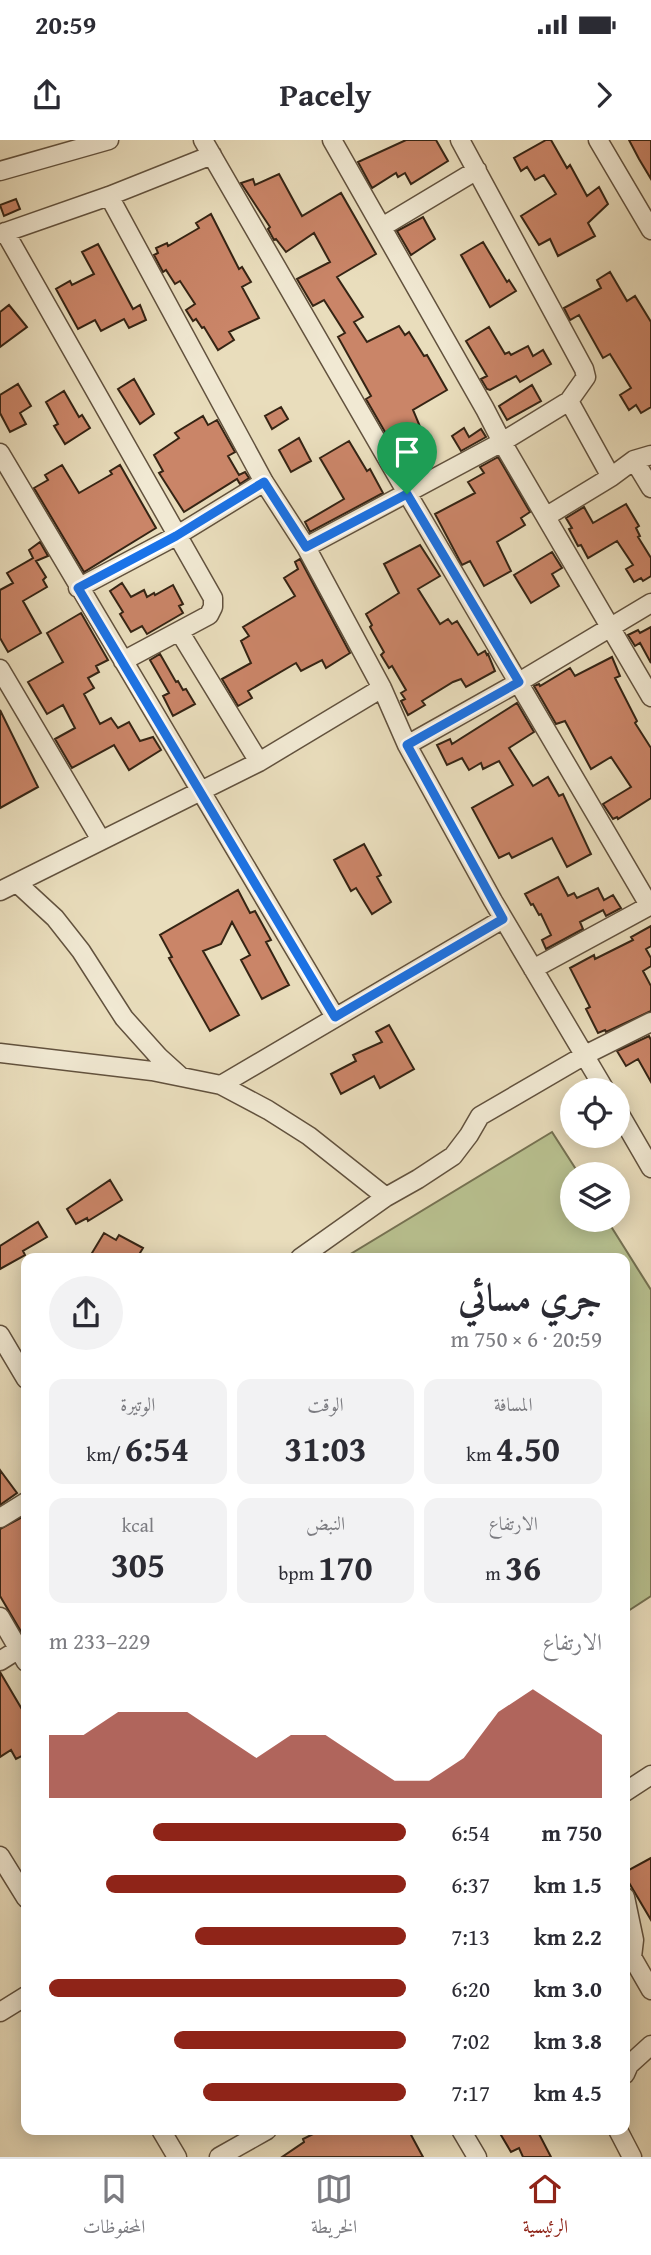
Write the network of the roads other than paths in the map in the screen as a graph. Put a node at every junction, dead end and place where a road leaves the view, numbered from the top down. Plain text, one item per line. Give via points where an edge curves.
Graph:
1 (109, 140) edge
2 (332, 140) edge
3 (460, 140) edge
4 (598, 140) edge
5 (208, 148) edge
6 (477, 170) junction
7 (0, 171) edge
8 (109, 196) junction
9 (382, 227) junction
10 (651, 230) edge
11 (3, 233) edge
12 (569, 401) junction
13 (502, 442) junction
14 (0, 453) edge
15 (643, 457) edge
16 (611, 477) junction
17 (264, 482) junction
18 (651, 488) edge
19 (407, 494) junction
20 (547, 516) junction
21 (176, 536) junction
22 (306, 547) junction
23 (78, 588) junction
24 (651, 603) edge
25 (611, 626) junction
26 (179, 631) junction
27 (123, 662) junction
28 (0, 669) edge
29 (519, 682) junction
30 (383, 688) junction
31 (651, 696) edge
32 (407, 745) junction
33 (259, 762) junction
34 (201, 791) junction
35 (101, 840) junction
36 (17, 883) junction
37 (0, 891) edge
38 (650, 905) edge
39 (503, 919) junction
40 (533, 969) junction
41 (335, 1017) junction
42 (651, 1023) edge
43 (0, 1053) edge
44 (585, 1055) junction
45 (180, 1076) junction
46 (598, 1078) edge
47 (221, 1085) junction
48 (630, 1132) edge
49 (651, 1168) edge
50 (386, 1197) junction
51 (307, 1253) edge
52 (0, 1335) edge
53 (21, 1371) edge
54 (21, 1505) edge
55 (0, 1518) edge
56 (0, 1617) edge
57 (21, 1653) edge
58 (21, 1655) edge
59 (0, 1661) edge
60 (651, 1775) edge
61 (630, 1789) edge
62 (0, 1856) edge
63 (21, 1890) edge
64 (630, 1921) edge
65 (651, 1990) edge
66 (21, 1999) edge
67 (0, 2012) edge
68 (651, 2045) edge
69 (630, 2064) edge
70 (164, 2135) edge
71 (258, 2135) edge
72 (463, 2135) edge
73 (621, 2135) edge
74 (473, 2156) edge
75 (177, 2157) edge
76 (219, 2157) edge
77 (632, 2157) edge

1 - 7 street
2 - 9 street
3 - 6 street
4 - 10 street
5 - 8 street
5 - 19 street
6 - 9 street
6 - 12 street via 584,369 586,377
8 - 11 street
8 - 17 street
9 - 13 street
11 - 21 street
12 - 13 street
12 - 16 street
13 - 19 street
13 - 20 street
14 - 23 street
15 - 16 street
15 - 18 street
16 - 20 street
17 - 21 street
17 - 22 street
19 - 22 street
19 - 29 street
20 - 25 street
21 - 23 street
21 - 26 street via 213,598 209,615
22 - 30 street
23 - 27 street
24 - 25 street
25 - 29 street
25 - 31 street
26 - 27 street
26 - 33 street
27 - 34 street
28 - 35 street
29 - 32 street
29 - 38 street
30 - 32 street
30 - 33 street
32 - 39 street
33 - 34 street
34 - 35 street
34 - 41 street
35 - 36 street
36 - 37 street
36 - 45 street via 55,918 124,1018
38 - 40 street
39 - 40 street
39 - 41 street
40 - 44 street
41 - 47 street
42 - 44 street
43 - 45 street
44 - 46 street
44 - 50 street via 480,1116 453,1156
45 - 47 street
47 - 50 street via 309,1136
48 - 49 street
50 - 51 street
52 - 53 street
54 - 55 street
56 - 57 street
58 - 59 street
60 - 61 street
62 - 63 street
64 - 65 street via 632,1957
66 - 67 street
68 - 69 street
70 - 75 street
71 - 76 street
72 - 74 street
73 - 77 street

